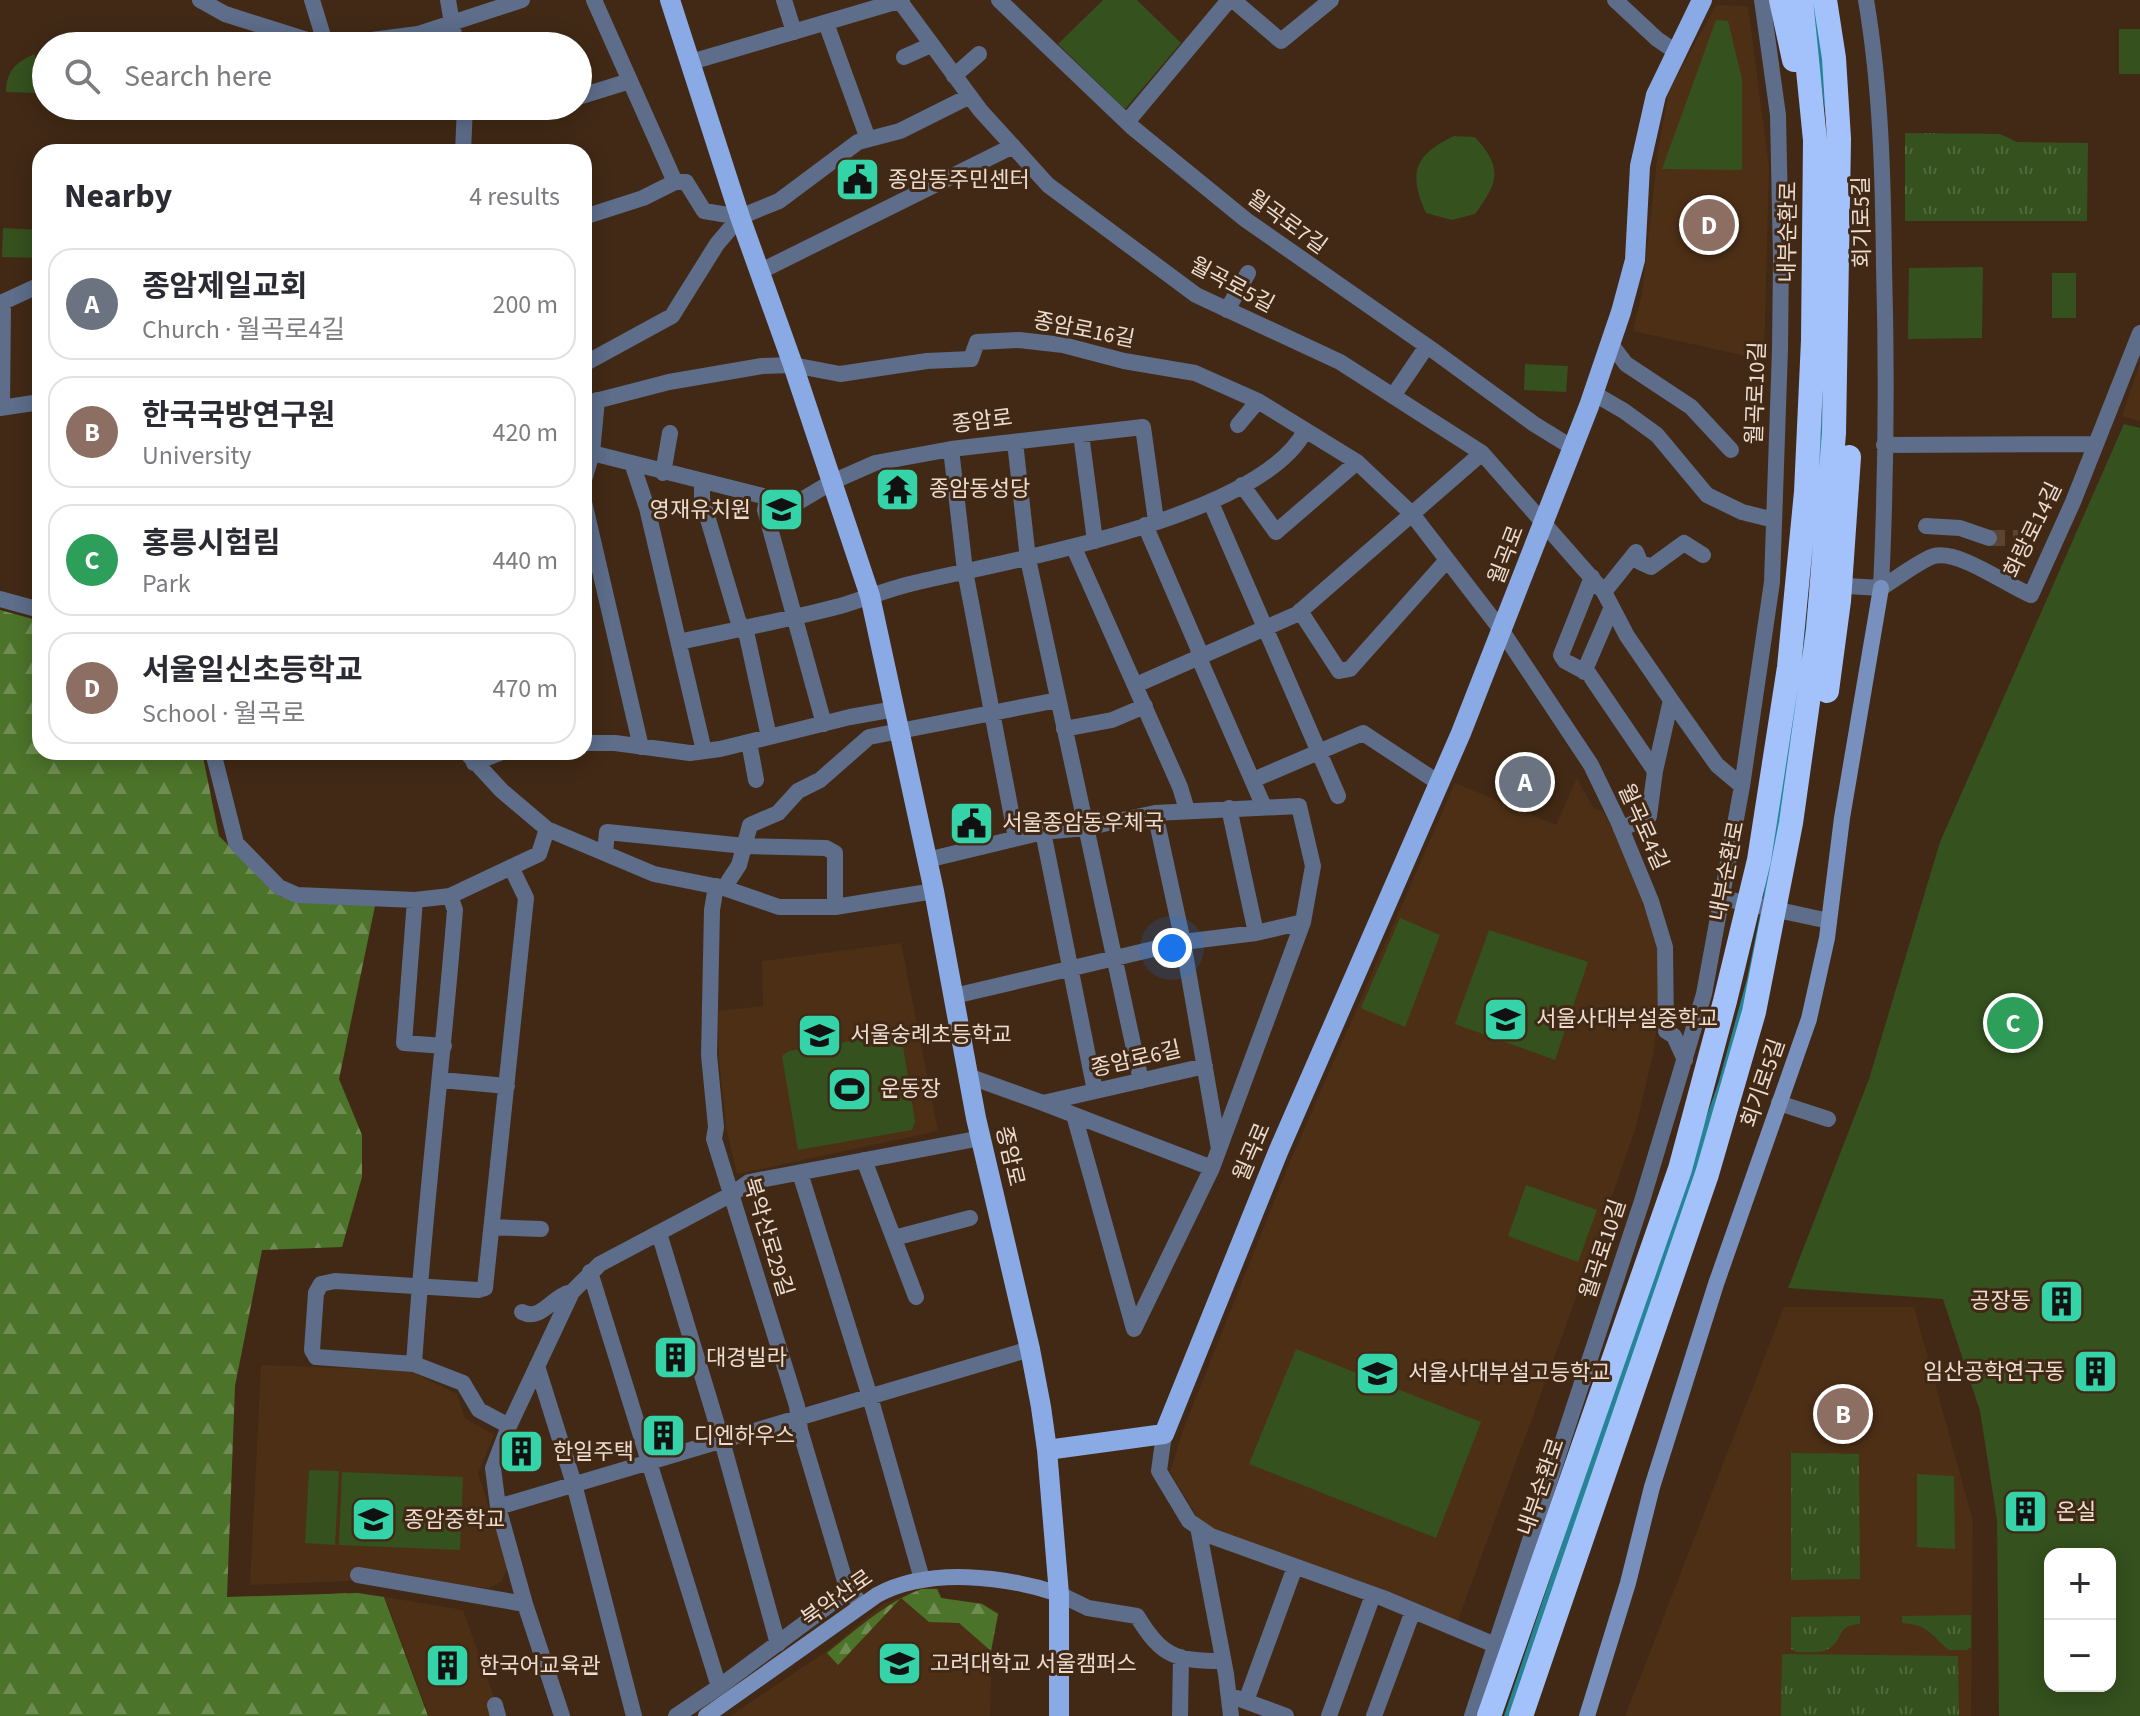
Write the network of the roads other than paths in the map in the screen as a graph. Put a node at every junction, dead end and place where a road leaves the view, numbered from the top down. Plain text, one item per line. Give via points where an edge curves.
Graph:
1 (200, 0) edge
2 (312, 0) edge
3 (448, 0) edge
4 (522, 0) edge
5 (594, 0) edge
6 (670, 0) edge
7 (784, 0) edge
8 (900, 0) edge
9 (999, 0) edge
10 (1231, 0) edge
11 (1331, 0) edge
12 (1615, 0) edge
13 (1714, 0) edge
14 (1762, 0) edge
15 (1781, 0) edge
16 (1801, 0) edge
17 (1825, 0) edge
18 (1841, 0) edge
19 (1866, 0) edge
20 (1699, 6) edge
21 (453, 22) junction
22 (826, 23) junction
23 (282, 32) edge
24 (322, 32) edge
25 (424, 32) edge
26 (454, 32) edge
27 (794, 32) junction
28 (931, 45) junction
29 (1676, 52) junction
30 (979, 54) dead end
31 (904, 57) dead end
32 (691, 62) junction
33 (954, 76) junction
34 (630, 81) junction
35 (592, 93) edge
36 (970, 96) junction
37 (464, 120) edge
38 (1127, 122) junction
39 (868, 139) junction
40 (463, 144) edge
41 (1013, 146) junction
42 (675, 182) junction
43 (592, 214) edge
44 (740, 217) junction
45 (759, 272) junction
46 (1248, 273) dead end
47 (32, 289) edge
48 (1227, 310) junction
49 (2140, 333) edge
50 (1610, 343) junction
51 (1427, 346) junction
52 (592, 360) edge
53 (793, 365) junction
54 (1593, 393) junction
55 (1393, 396) junction
56 (592, 401) edge
57 (1258, 401) junction
58 (32, 403) edge
59 (1, 408) edge
60 (1238, 425) dead end
61 (1305, 431) junction
62 (670, 433) dead end
63 (1081, 434) junction
64 (1015, 442) junction
65 (2096, 444) junction
66 (1884, 445) junction
67 (1573, 448) junction
68 (951, 449) junction
69 (1731, 450) dead end
70 (592, 453) edge
71 (1482, 453) junction
72 (1357, 462) junction
73 (632, 463) junction
74 (663, 473) junction
75 (702, 482) junction
76 (832, 482) junction
77 (1242, 485) junction
78 (767, 499) junction
79 (1211, 503) junction
80 (1412, 514) junction
81 (1774, 520) junction
82 (1151, 523) junction
83 (1544, 523) junction
84 (1926, 526) dead end
85 (592, 536) edge
86 (1989, 538) tunnel mouth
87 (1095, 541) junction
88 (1074, 548) junction
89 (1703, 555) dead end
90 (1028, 559) junction
91 (1447, 560) junction
92 (965, 571) junction
93 (1592, 577) junction
94 (1772, 582) junction
95 (1881, 588) junction
96 (1604, 592) junction
97 (870, 596) junction
98 (0, 599) edge
99 (1612, 607) junction
100 (32, 608) edge
101 (1300, 611) junction
102 (795, 615) junction
103 (742, 627) junction
104 (1264, 630) junction
105 (1502, 631) junction
106 (679, 642) junction
107 (1199, 658) junction
108 (1584, 672) junction
109 (1136, 685) junction
110 (1058, 700) junction
111 (1671, 700) junction
112 (1145, 706) junction
113 (895, 709) junction
114 (991, 715) junction
115 (824, 724) junction
116 (1064, 729) junction
117 (900, 732) junction
118 (769, 737) junction
119 (749, 742) junction
120 (592, 743) edge
121 (641, 747) junction
122 (704, 751) junction
123 (1318, 752) junction
124 (215, 760) edge
125 (473, 760) edge
126 (1655, 771) junction
127 (756, 780) dead end
128 (1253, 780) junction
129 (1439, 783) junction
130 (1742, 786) junction
131 (1338, 796) dead end
132 (1264, 807) junction
133 (1229, 808) junction
134 (1187, 810) junction
135 (1155, 813) junction
136 (1085, 828) junction
137 (547, 829) junction
138 (1621, 829) junction
139 (1043, 832) junction
140 (1016, 838) junction
141 (745, 846) junction
142 (605, 853) junction
143 (927, 860) junction
144 (1759, 860) junction
145 (511, 867) junction
146 (720, 887) junction
147 (934, 891) junction
148 (450, 896) junction
149 (1722, 898) junction
150 (415, 900) junction
151 (835, 907) junction
152 (1829, 921) junction
153 (1303, 922) junction
154 (1256, 933) junction
155 (1183, 942) junction
156 (1115, 958) junction
157 (1071, 969) junction
158 (954, 996) junction
159 (1754, 1012) junction
160 (444, 1046) junction
161 (1685, 1060) junction
162 (1205, 1066) junction
163 (968, 1076) junction
164 (441, 1080) junction
165 (1141, 1081) junction
166 (507, 1086) junction
167 (1095, 1091) junction
168 (1043, 1103) junction
169 (1779, 1103) junction
170 (1074, 1115) junction
171 (1828, 1119) dead end
172 (981, 1138) junction
173 (1219, 1149) junction
174 (864, 1160) junction
175 (1212, 1168) junction
176 (800, 1173) junction
177 (732, 1194) junction
178 (970, 1218) dead end
179 (492, 1227) junction
180 (541, 1229) dead end
181 (659, 1233) junction
182 (894, 1238) junction
183 (590, 1272) junction
184 (419, 1287) junction
185 (572, 1292) junction
186 (916, 1297) dead end
187 (522, 1312) dead end
188 (1030, 1349) junction
189 (414, 1364) junction
190 (537, 1366) junction
191 (870, 1397) junction
192 (799, 1418) junction
193 (509, 1426) junction
194 (1164, 1434) junction
195 (722, 1441) junction
196 (1047, 1450) junction
197 (649, 1462) junction
198 (574, 1484) junction
199 (498, 1507) junction
200 (1198, 1527) junction
201 (1295, 1567) junction
202 (358, 1575) dead end
203 (922, 1579) junction
204 (848, 1591) junction
205 (1059, 1594) junction
206 (1373, 1595) junction
207 (525, 1604) junction
208 (864, 1605) junction
209 (1413, 1611) junction
210 (778, 1644) junction
211 (1495, 1645) junction
212 (1181, 1657) junction
213 (1223, 1661) junction
214 (719, 1687) junction
215 (1228, 1694) junction
216 (1246, 1701) junction
217 (562, 1716) edge
218 (634, 1716) edge
219 (676, 1716) edge
220 (706, 1716) edge
221 (1059, 1716) edge
222 (1180, 1716) edge
223 (1231, 1716) edge
224 (1286, 1716) edge
225 (1329, 1716) edge
226 (1374, 1716) edge
227 (1472, 1716) edge
228 (1489, 1716) edge
229 (1521, 1716) edge
230 (1587, 1716) edge

1 - 23 street
2 - 24 street
3 - 21 street
4 - 21 street
5 - 34 street
6 - 32 main road, 종암로
7 - 27 street
8 - 22 street
8 - 28 street, 월곡로5길
9 - 38 street, 월곡로7길
10 - 11 street via 1281,41
10 - 38 street
12 - 29 street
13 - 20 street
14 - 81 street, 월곡로10길 via 1780,166
15 - 144 highway via 1800,104 1797,377
16 - 144 highway, 내부순환로 via 1815,140 1806,492 1789,667
17 - 159 highway via 1839,139 1830,496 1811,694
18 - 159 highway via 1852,119 1852,341 1839,601 1823,725 1790,890 1772,971
19 - 66 street, 회기로5길 via 1882,160
20 - 29 main road, 월곡로
21 - 25 street
21 - 26 street
22 - 27 street
22 - 39 street
27 - 32 street
28 - 31 street
28 - 33 street, 월곡로5길
29 - 50 main road, 월곡로 via 1656,95 1640,166 1635,260
30 - 33 street
32 - 44 main road, 종암로
33 - 36 street, 월곡로5길
34 - 35 street
34 - 42 street
36 - 39 street via 900,131
36 - 41 street, 월곡로5길
37 - 40 street
38 - 51 street, 월곡로7길 via 1246,220
39 - 44 street via 779,201
41 - 45 street
41 - 48 street, 월곡로5길 via 1048,185 1196,295
42 - 43 street
42 - 44 street via 686,182 704,211
44 - 45 main road, 종암로
44 - 52 street via 672,316
45 - 53 main road, 종암로
46 - 48 street
47 - 59 street via 3,302
48 - 55 street, 월곡로5길 via 1340,362
49 - 65 street, 화랑로14길
50 - 54 main road, 월곡로
50 - 69 street via 1626,364 1691,407
51 - 55 street
51 - 67 street, 월곡로7길
53 - 56 street via 669,382
53 - 57 street, 종암로16길 via 840,374 971,359 977,342 1019,340 1195,373
53 - 76 main road, 종암로
54 - 67 main road, 월곡로
54 - 81 street via 1657,435 1707,495
55 - 71 street, 월곡로5길
57 - 60 street
57 - 61 street, 종암로16길
58 - 59 street
61 - 72 street, 종암로16길
61 - 77 street via 1273,466
62 - 74 street
63 - 64 street, 종암로
63 - 82 street, 종암로 via 1143,427
63 - 87 street
64 - 68 street, 종암로
64 - 90 street
65 - 66 street
65 - 95 street, 화랑로14길 via 2031,595 1962,559 1935,556
66 - 95 street, 회기로5길
67 - 83 main road, 월곡로
68 - 76 street, 종암로 via 875,463
68 - 92 street
70 - 73 street
71 - 80 street
71 - 83 street, 월곡로5길
72 - 77 street via 1276,532
72 - 80 street, 종암로16길
73 - 74 street
73 - 106 street
74 - 75 street
75 - 78 street
75 - 103 street via 702,499
76 - 78 street via 795,504
76 - 97 main road, 종암로
77 - 79 street
78 - 102 street via 765,510
79 - 82 street
79 - 104 street
80 - 91 street, 종암로16길
80 - 101 street
81 - 94 street, 월곡로10길
82 - 87 street
82 - 107 street
83 - 93 street, 월곡로5길
83 - 105 main road, 월곡로
84 - 86 street via 1960,528
85 - 121 street
87 - 88 street
88 - 90 street
88 - 109 street
89 - 96 street via 1684,543 1651,567 1640,562 1636,552
90 - 92 street
90 - 110 street
91 - 101 street via 1350,669 1339,671
91 - 105 street, 종암로16길
92 - 97 street
92 - 114 street
93 - 96 street, 월곡로5길
93 - 108 street via 1561,655
94 - 95 street
94 - 130 street, 월곡로10길
95 - 152 street, 회기로5길
96 - 99 street, 월곡로5길
97 - 102 street
97 - 113 main road, 종암로
98 - 100 street
99 - 108 street
99 - 111 street, 월곡로5길
101 - 104 street
102 - 103 street
102 - 115 street
103 - 106 street
103 - 118 street
104 - 107 street
104 - 123 street
105 - 129 main road, 월곡로
105 - 138 street, 월곡로4길 via 1591,765
106 - 122 street
107 - 109 street
107 - 128 street
108 - 126 street
109 - 112 street
110 - 114 street
110 - 116 street
111 - 126 street
111 - 130 street via 1717,765
112 - 116 street via 1112,720
112 - 134 street
113 - 115 street
113 - 117 main road, 종암로
114 - 117 street
114 - 140 street
115 - 118 street
116 - 136 street
117 - 141 street via 869,737 820,780 798,791 778,813 750,825
117 - 143 main road, 종암로
118 - 119 street
119 - 122 street
119 - 127 street
120 - 121 street
121 - 122 street
123 - 128 street
123 - 129 street via 1363,733
123 - 131 street
124 - 150 street via 236,843 279,887 297,895
125 - 137 street
126 - 138 street via 1649,816
128 - 132 street
129 - 194 main road, 월곡로 via 1278,1152
130 - 149 street, 월곡로10길
132 - 133 street
132 - 153 street via 1299,806 1313,866
133 - 134 street
133 - 154 street
134 - 135 street
135 - 136 street
135 - 155 street, 종암로6길
136 - 139 street
136 - 156 street
137 - 142 street
137 - 145 street via 539,854
138 - 161 street, 월곡로4길 via 1665,947 1666,1031
139 - 140 street
139 - 157 street
140 - 143 street
141 - 142 street via 607,832
141 - 146 street via 739,865
141 - 151 street via 826,848 835,853
142 - 146 street via 654,874
143 - 147 main road, 종암로
144 - 228 highway, 내부순환로 via 1680,1169
145 - 148 street
145 - 166 street via 526,898
146 - 151 street via 779,907
146 - 177 street, 북악산로29길 via 712,910 709,1055 714,1139
147 - 151 street
147 - 158 main road, 종암로
148 - 150 street
148 - 160 street via 455,910
149 - 152 street
149 - 161 street, 월곡로10길
150 - 160 street via 404,1043
152 - 169 street, 회기로5길 via 1809,1019
153 - 154 street
153 - 173 street
154 - 155 street
155 - 156 street
155 - 162 street, 종암로6길
156 - 157 street
156 - 165 street
157 - 158 street
157 - 167 street
158 - 163 main road, 종암로
159 - 229 highway via 1693,1217
160 - 164 street
161 - 211 street, 월곡로10길
162 - 165 street, 종암로6길
162 - 173 street
163 - 168 street
163 - 172 main road, 종암로
164 - 166 street
164 - 184 street
165 - 167 street, 종암로6길
166 - 179 street
167 - 168 street, 종암로6길
168 - 170 street
169 - 171 street
169 - 230 street, 회기로5길 via 1652,1487
170 - 175 street
170 - 175 street via 1134,1329
172 - 174 street
172 - 188 main road, 종암로
173 - 175 street
174 - 176 street
174 - 182 street
176 - 177 street via 749,1182
176 - 191 street
177 - 181 street
177 - 192 street, 북악산로29길
178 - 182 street
179 - 180 street
179 - 184 street via 483,1290
181 - 183 street
181 - 195 street
182 - 186 street
183 - 185 street
183 - 197 street
184 - 189 street
184 - 189 street via 321,1284 312,1350 323,1359
185 - 187 street via 534,1316
185 - 190 street
188 - 191 street
188 - 196 main road, 종암로
189 - 193 street via 463,1383 479,1410
190 - 193 street
190 - 198 street
191 - 192 street
191 - 203 street
192 - 195 street
192 - 204 street, 북악산로29길
193 - 199 street via 493,1468
194 - 196 main road
194 - 200 street via 1159,1471
195 - 197 street
195 - 210 street
196 - 205 main road, 종암로
197 - 198 street
197 - 214 street
198 - 199 street
198 - 218 street
199 - 207 street
200 - 201 street
200 - 213 street
201 - 206 street
201 - 216 street
202 - 207 street
203 - 205 street, 북악산로 via 1014,1580
203 - 208 street, 북악산로 via 892,1587
204 - 208 street
204 - 210 street
205 - 212 street via 1088,1608 1137,1616 1168,1653
205 - 221 main road, 종암로
206 - 209 street
206 - 225 street
207 - 217 street
208 - 220 street, 북악산로
209 - 211 street
209 - 226 street
210 - 214 street
211 - 227 street, 월곡로10길
212 - 213 street
212 - 222 street
213 - 215 street
214 - 219 street
215 - 216 street
215 - 223 street
216 - 224 street

